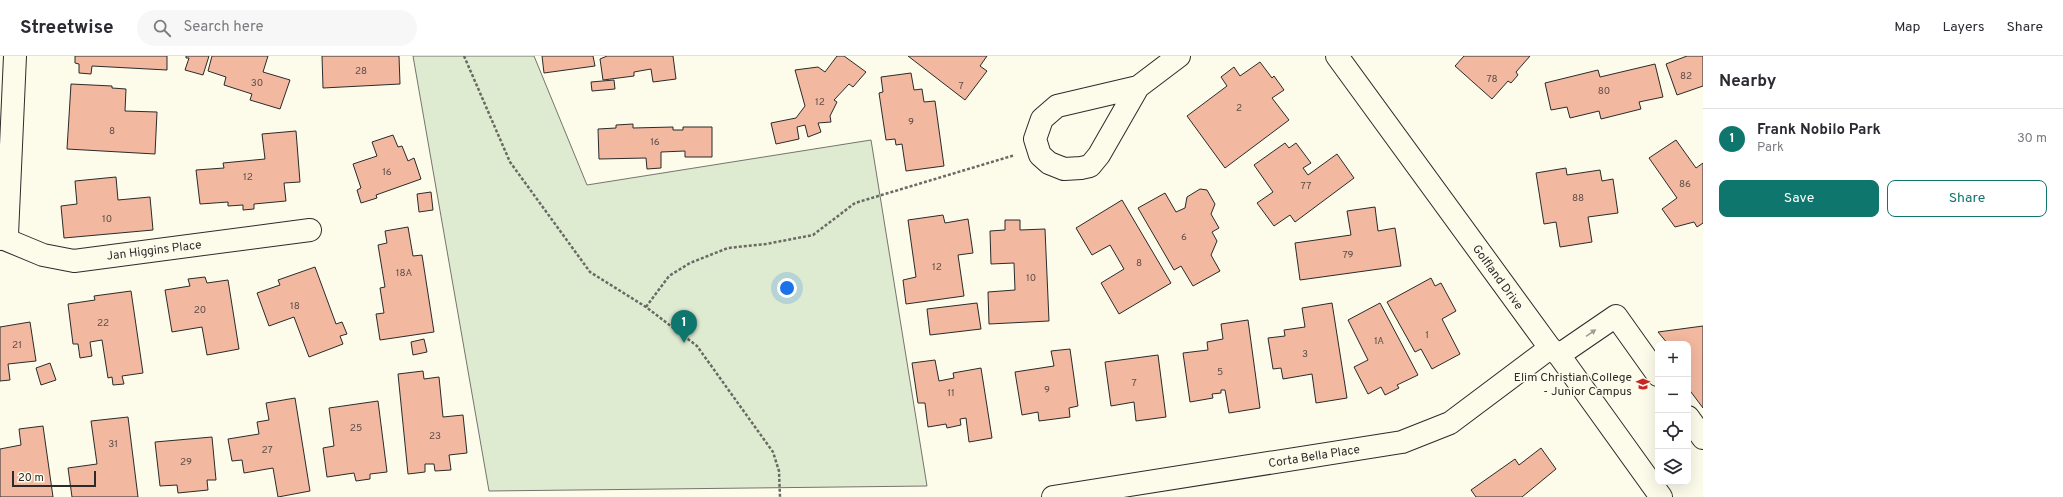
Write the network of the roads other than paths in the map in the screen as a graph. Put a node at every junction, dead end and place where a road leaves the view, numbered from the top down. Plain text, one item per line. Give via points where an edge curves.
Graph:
1 (14, 56) edge
2 (1179, 56) edge
3 (1337, 56) edge
4 (1138, 87) junction
5 (6, 133) edge
6 (310, 230) dead end
7 (1, 239) edge
8 (1554, 351) junction
9 (1655, 371) edge
10 (1691, 421) edge
11 (1703, 438) edge
12 (1053, 497) edge
13 (1661, 497) edge

1 - 5 street, Jan Higgins Place
2 - 4 street
3 - 8 street, Golfland Drive
4 - 4 street via 1057,106 1042,119 1035,139 1040,156 1064,169 1090,166
5 - 7 street, Jan Higgins Place via 7,235
6 - 7 street, Jan Higgins Place via 74,260 43,255
8 -> 9 street, Corta Bella Place via 1616,316
8 - 12 street, Corta Bella Place via 1450,423 1402,442
8 - 13 street, Golfland Drive
10 - 11 street

